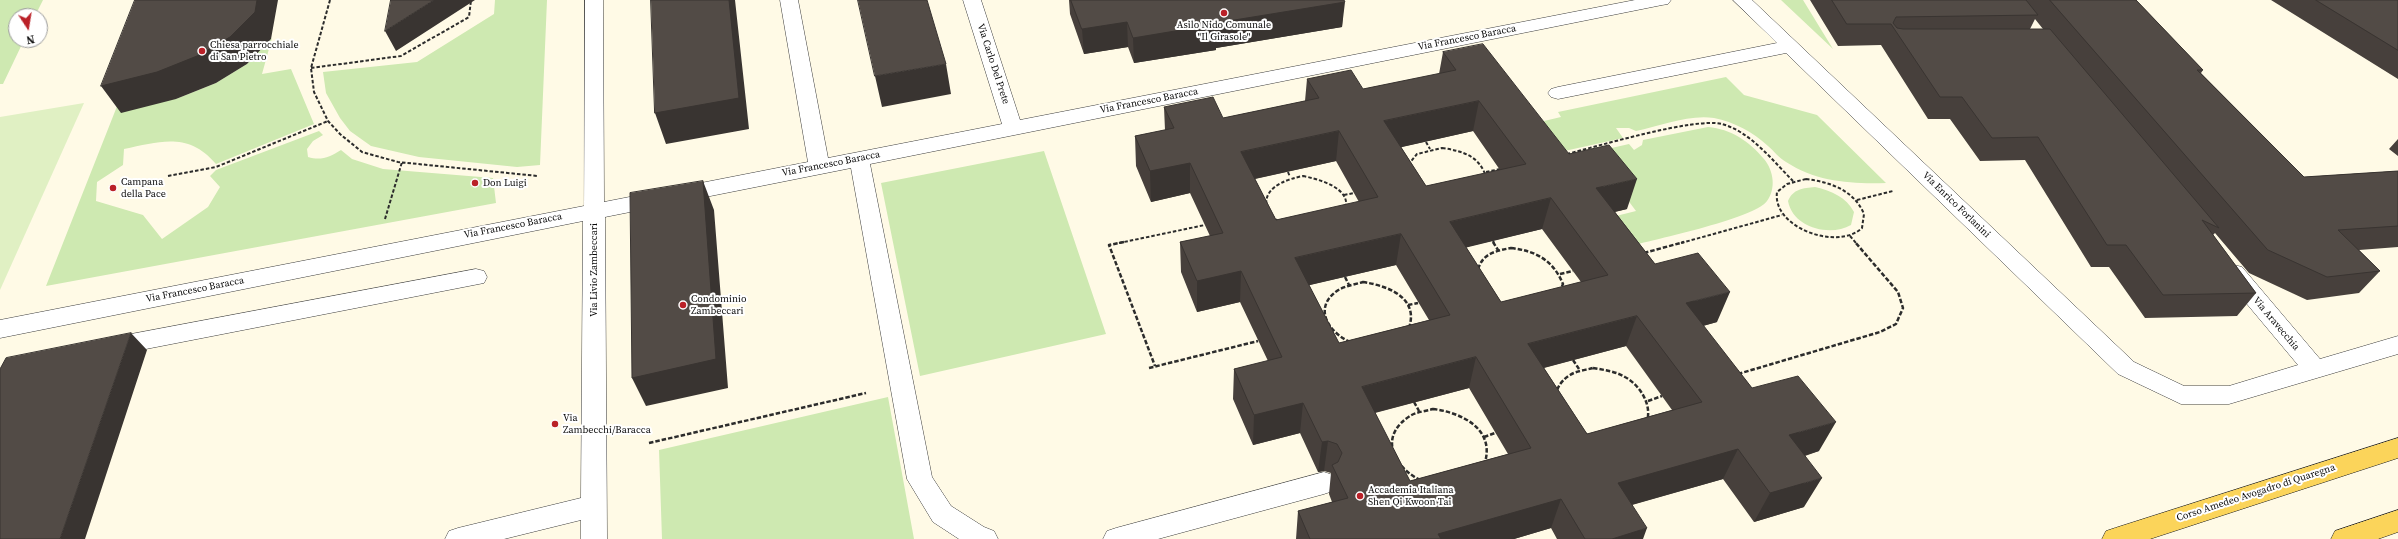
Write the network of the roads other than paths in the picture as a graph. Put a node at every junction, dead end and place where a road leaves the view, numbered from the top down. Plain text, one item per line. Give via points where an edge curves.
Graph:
1 (594, 0) edge
2 (789, 0) edge
3 (972, 0) edge
4 (1662, 0) edge
5 (1742, 0) edge
6 (1791, 46) junction
7 (1558, 93) dead end
8 (1013, 128) junction
9 (859, 158) junction
10 (819, 166) junction
11 (594, 211) junction
12 (2224, 261) edge
13 (476, 277) dead end
14 (0, 329) edge
15 (2398, 345) edge
16 (91, 350) edge
17 (2315, 370) junction
18 (2398, 448) edge
19 (1324, 483) dead end
20 (594, 506) junction
21 (2398, 521) edge
22 (458, 539) edge
23 (594, 539) edge
24 (985, 539) edge
25 (1116, 539) edge
26 (2115, 539) edge
27 (2344, 539) edge

1 - 11 street, Via Livio Zambeccari
2 - 10 street
3 - 8 street, Via Carlo Del Prete
4 - 8 street, Via Francesco Baracca
5 - 6 street, Via Enrico Forlanini
6 - 7 street
6 - 17 street, Via Enrico Forlanini via 2126,368 2181,395 2229,395
8 - 9 street, Via Francesco Baracca
9 - 10 street, Via Francesco Baracca
9 - 24 street via 920,479 942,514
10 - 11 street, Via Francesco Baracca
11 - 14 street, Via Francesco Baracca
11 - 20 street, Via Livio Zambeccari
12 - 17 street, Via Aravecchia
13 - 16 street
15 - 17 street
18 - 26 main road, Corso Amedeo Avogadro di Quaregna
19 - 25 street
20 - 22 street
20 - 23 street, Via Livio Zambeccari
21 - 27 main road

